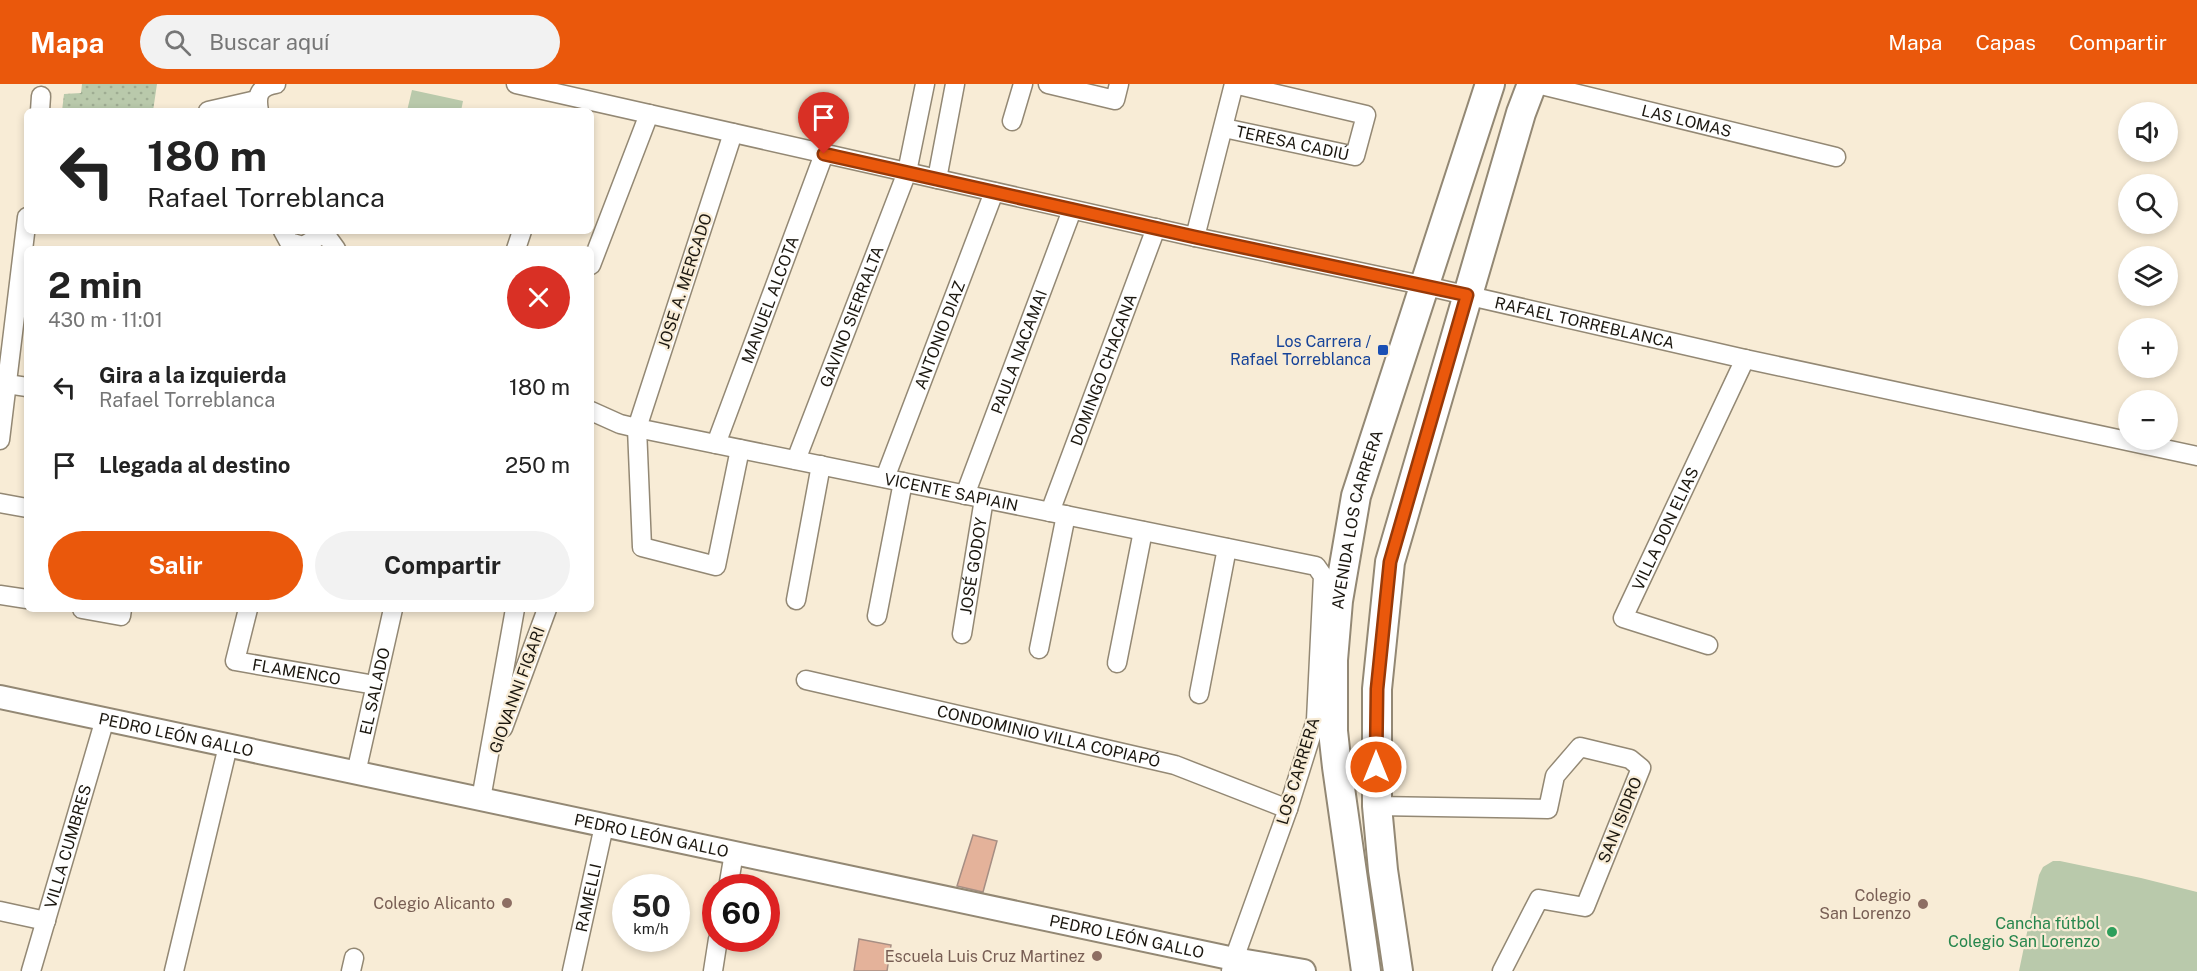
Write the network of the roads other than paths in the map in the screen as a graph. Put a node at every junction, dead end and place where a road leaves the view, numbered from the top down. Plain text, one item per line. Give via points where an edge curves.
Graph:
1 (276, 84) edge
2 (516, 84) edge
3 (925, 84) edge
4 (955, 84) edge
5 (1023, 84) edge
6 (1048, 84) edge
7 (1234, 84) edge
8 (1490, 84) edge
9 (1532, 84) edge
10 (1537, 84) edge
11 (1117, 92) edge
12 (566, 97) edge
13 (258, 106) edge
14 (221, 108) edge
15 (649, 114) junction
16 (1012, 121) dead end
17 (1224, 128) junction
18 (733, 133) junction
19 (824, 154) junction
20 (1836, 157) dead end
21 (907, 172) junction
22 (937, 179) junction
23 (994, 192) junction
24 (1072, 210) junction
25 (1156, 228) junction
26 (317, 234) edge
27 (1195, 237) junction
28 (285, 241) edge
29 (303, 246) edge
30 (303, 246) edge
31 (594, 257) edge
32 (24, 270) edge
33 (1426, 286) junction
34 (23, 288) edge
35 (1467, 295) junction
36 (1745, 358) junction
37 (7, 384) junction
38 (24, 387) edge
39 (594, 412) edge
40 (637, 428) junction
41 (0, 440) edge
42 (716, 444) junction
43 (740, 449) junction
44 (2197, 456) edge
45 (796, 460) junction
46 (821, 465) junction
47 (885, 478) junction
48 (903, 482) junction
49 (964, 495) junction
50 (984, 499) junction
51 (0, 503) edge
52 (24, 507) edge
53 (1058, 514) junction
54 (1143, 531) junction
55 (1227, 548) junction
56 (1316, 566) joint
57 (0, 595) edge
58 (24, 599) edge
59 (796, 600) dead end
60 (99, 612) edge
61 (122, 612) edge
62 (247, 612) edge
63 (392, 612) edge
64 (515, 612) edge
65 (546, 612) edge
66 (877, 616) dead end
67 (962, 634) dead end
68 (1708, 645) dead end
69 (1039, 649) dead end
70 (1118, 663) dead end
71 (806, 680) dead end
72 (375, 685) junction
73 (1199, 694) dead end
74 (0, 697) edge
75 (105, 719) junction
76 (228, 746) junction
77 (488, 772) junction
78 (356, 773) junction
79 (482, 800) junction
80 (1377, 806) junction
81 (1288, 809) junction
82 (604, 825) junction
83 (734, 853) junction
84 (730, 874) edge
85 (0, 911) edge
86 (46, 921) junction
87 (716, 952) edge
88 (1232, 965) edge
89 (176, 970) edge
90 (31, 971) edge
91 (572, 971) edge
92 (712, 971) edge
93 (1304, 971) edge
94 (1366, 971) edge
95 (1398, 971) edge
96 (1502, 971) edge

1 - 13 street via 260,90
2 - 12 street, RAFAEL TORREBLANCA
3 - 21 street, GAVINO SIERRALTA
4 - 22 street
5 - 16 street
6 - 11 street
7 - 17 street
7 - 17 street, TERESA CADIÚ via 1366,115 1354,156
8 - 33 main road, AVENIDA LOS CARRERA
9 - 35 main road
10 - 20 street, LAS LOMAS
12 - 15 street, RAFAEL TORREBLANCA
13 - 14 street via 252,101
15 - 18 street, RAFAEL TORREBLANCA
15 - 31 street
17 - 27 street
18 - 19 street, RAFAEL TORREBLANCA
18 - 40 street, JOSE A. MERCADO
19 - 21 street, RAFAEL TORREBLANCA
19 - 42 street, MANUEL ALCOTA
21 - 22 street, RAFAEL TORREBLANCA
21 - 45 street, GAVINO SIERRALTA
22 - 23 street, RAFAEL TORREBLANCA
23 - 24 street, RAFAEL TORREBLANCA
23 - 47 street, ANTONIO DIAZ
24 - 25 street, RAFAEL TORREBLANCA
24 - 49 street, PAULA NACAMAI
25 - 27 street, RAFAEL TORREBLANCA
25 - 53 street, DOMINGO CHACANA
26 - 30 street
27 - 33 street, RAFAEL TORREBLANCA
28 - 29 street
32 - 34 street
33 - 35 street, RAFAEL TORREBLANCA
33 - 94 main road, AVENIDA LOS CARRERA via 1356,496 1335,630 1332,696 1337,767
34 - 37 street
35 - 36 street, RAFAEL TORREBLANCA
35 - 80 main road via 1390,562 1377,689
36 - 44 street, RAFAEL TORREBLANCA
36 - 68 street, VILLA DON ELIAS via 1623,618
37 - 38 street
37 - 41 street
39 - 40 street, VICENTE SAPIAIN
40 - 42 street, VICENTE SAPIAIN
40 - 43 street via 642,547 716,566
42 - 43 street, VICENTE SAPIAIN
43 - 45 street, VICENTE SAPIAIN
45 - 46 street, VICENTE SAPIAIN
46 - 47 street, VICENTE SAPIAIN
46 - 59 street
47 - 48 street, VICENTE SAPIAIN
48 - 49 street, VICENTE SAPIAIN
48 - 66 street
49 - 50 street, VICENTE SAPIAIN
50 - 53 street, VICENTE SAPIAIN
50 - 67 street, JOSÉ GODOY
51 - 52 street
53 - 54 street, VICENTE SAPIAIN
53 - 69 street, DOMINGO CHACANA
54 - 55 street, VICENTE SAPIAIN
54 - 70 street
55 - 56 street, VICENTE SAPIAIN
55 - 73 street
56 - 81 street, LOS CARRERA via 1323,576 1316,720
57 - 58 street
60 - 61 street via 121,616
62 - 72 street, FLAMENCO via 235,661
63 - 72 street, EL SALADO
64 - 77 street, GIOVANNI FIGARI
65 - 77 street, GIOVANNI FIGARI
71 - 81 street, CONDOMINIO VILLA COPIAPÓ via 1175,765
72 - 78 street, EL SALADO
74 - 75 street, PEDRO LEÓN GALLO
75 - 76 street, PEDRO LEÓN GALLO
75 - 86 street, VILLA CUMBRES
76 - 78 street, PEDRO LEÓN GALLO
76 - 89 street
77 - 79 street, GIOVANNI FIGARI
78 - 79 street, PEDRO LEÓN GALLO
79 - 82 street, PEDRO LEÓN GALLO
80 - 95 main road
80 - 96 street, SAN ISIDRO via 1548,810 1555,777 1580,747 1630,759 1641,768 1585,908 1539,899
81 - 88 street, LOS CARRERA
82 - 83 street, PEDRO LEÓN GALLO
82 - 91 street, RAMELLI
83 - 84 street
83 - 88 street, PEDRO LEÓN GALLO
85 - 86 street
86 - 90 street, VILLA CUMBRES
87 - 92 street
88 - 93 street, PEDRO LEÓN GALLO

